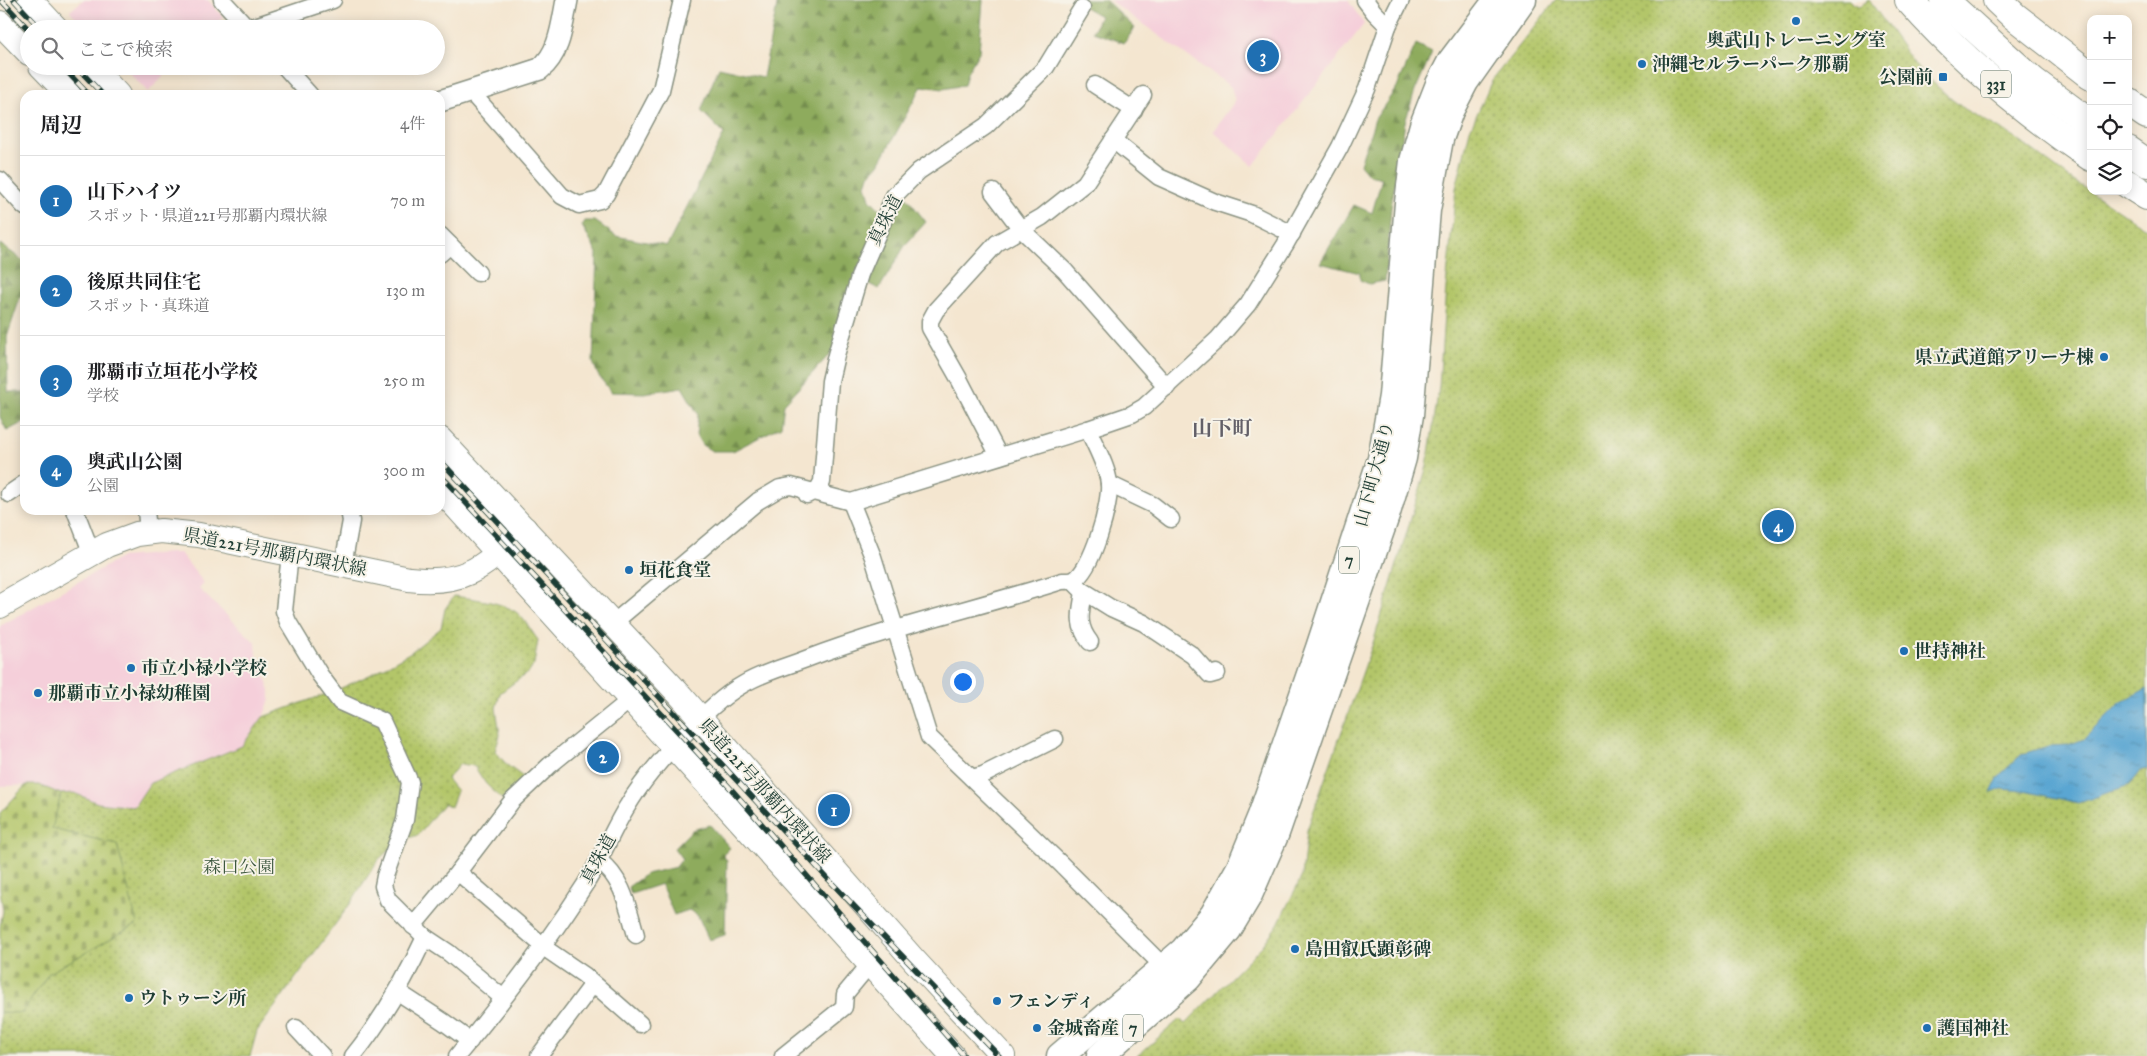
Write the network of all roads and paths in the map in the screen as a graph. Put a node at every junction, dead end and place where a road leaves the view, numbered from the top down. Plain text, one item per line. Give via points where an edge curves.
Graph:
1 (30, 0) edge
2 (222, 0) edge
3 (333, 0) edge
4 (568, 0) edge
5 (682, 0) edge
6 (1365, 0) edge
7 (1401, 0) edge
8 (1497, 0) edge
9 (1523, 0) edge
10 (1909, 0) edge
11 (1944, 0) edge
12 (1997, 0) edge
13 (1082, 8) dead end
14 (49, 20) edge
15 (241, 20) edge
16 (273, 20) edge
17 (0, 23) edge
18 (1388, 26) junction
19 (20, 44) edge
20 (2087, 73) edge
21 (50, 75) edge
22 (99, 75) edge
23 (292, 75) edge
24 (1094, 85) dead end
25 (64, 90) edge
26 (113, 90) edge
27 (306, 90) edge
28 (471, 92) junction
29 (1143, 96) dead end
30 (445, 100) edge
31 (2132, 105) edge
32 (1134, 110) junction
33 (2147, 115) edge
34 (2087, 121) edge
35 (1113, 140) junction
36 (2132, 153) edge
37 (2087, 154) edge
38 (2147, 163) edge
39 (0, 180) edge
40 (2132, 187) edge
41 (992, 192) dead end
42 (2147, 196) edge
43 (20, 202) edge
44 (1021, 229) junction
45 (1292, 234) junction
46 (445, 247) edge
47 (478, 273) dead end
48 (1167, 387) junction
49 (1088, 429) junction
50 (445, 444) edge
51 (999, 456) junction
52 (1109, 484) junction
53 (20, 486) edge
54 (810, 493) junction
55 (9, 494) dead end
56 (445, 494) edge
57 (851, 502) junction
58 (77, 515) edge
59 (350, 515) edge
60 (1171, 519) dead end
61 (147, 521) edge
62 (524, 529) junction
63 (499, 552) junction
64 (92, 554) junction
65 (290, 554) junction
66 (343, 565) junction
67 (1078, 586) junction
68 (0, 606) edge
69 (612, 624) junction
70 (895, 628) junction
71 (1090, 642) dead end
72 (1217, 673) dead end
73 (630, 700) junction
74 (701, 718) junction
75 (1055, 739) dead end
76 (674, 748) junction
77 (972, 778) junction
78 (599, 861) junction
79 (458, 872) junction
80 (419, 931) junction
81 (636, 935) dead end
82 (543, 946) junction
83 (869, 965) junction
84 (1164, 967) junction
85 (592, 984) junction
86 (398, 992) junction
87 (503, 998) junction
88 (640, 1024) dead end
89 (296, 1028) dead end
90 (470, 1041) junction
91 (322, 1056) edge
92 (353, 1056) edge
93 (457, 1056) edge
94 (539, 1056) edge
95 (783, 1056) edge
96 (953, 1056) edge
97 (1003, 1056) edge
98 (1060, 1056) edge
99 (1100, 1056) edge

1 - 14 main road
2 - 15 street
3 - 16 street
4 - 28 street via 550,61 540,69
5 - 28 street via 661,90 600,200 580,205 562,196
6 - 18 street
7 - 18 street
8 - 84 main road, 山下町大通り / 7 via 1463,43 1439,84 1418,143 1408,203 1392,396 1385,439 1372,492 1319,648 1240,867 1213,915 1183,951
9 - 99 main road, 山下町大通り / 7 via 1464,82 1440,139 1427,210 1413,392 1402,458 1387,513 1267,857 1238,915 1212,951 1175,990
10 - 37 highway, 331 via 1975,66
11 - 34 highway, 331 via 2026,75
12 - 20 highway
13 - 54 street, 真珠道 via 1052,59 986,126 919,171 894,196 860,274 836,355 830,381 822,482
17 - 19 main road
18 - 45 street via 1367,89
21 - 25 main road
22 - 26 main road
23 - 27 street
24 - 32 street
28 - 30 street
29 - 32 street
31 - 33 highway
32 - 35 street
35 - 44 street via 1085,183 1063,202
35 - 45 street via 1159,177 1215,202 1252,214
36 - 38 highway
39 - 43 street
40 - 42 highway
41 - 44 street
44 - 48 street via 1065,271
44 - 51 street via 997,243 930,320 930,328
45 - 48 street via 1248,304 1218,339
46 - 47 street
48 - 49 street via 1132,414
49 - 51 street
49 - 52 street
50 - 62 main road, 県道221号那覇内環状線
51 - 57 street
52 - 60 street
52 - 67 street via 1105,514
53 - 55 street
54 - 57 street
54 - 69 street via 791,486 765,496
56 - 63 main road
57 - 70 street via 873,557
58 - 64 street
59 - 66 street
61 - 64 main road, 県道221号那覇内環状線 via 122,539
61 - 65 main road, 県道221号那覇内環状線
62 - 63 main road, 県道221号那覇内環状線
62 - 69 main road, 県道221号那覇内環状線
63 - 66 main road, 県道221号那覇内環状線 via 467,575 431,581
63 - 73 main road
64 - 68 main road, 県道221号那覇内環状線
65 - 66 main road, 県道221号那覇内環状線
65 - 80 street via 284,610 288,622 340,702 382,721 408,776 410,794 405,820 383,886 388,900
67 - 70 street, 真珠道 via 1062,581
67 - 71 street via 1082,632
67 - 72 street via 1111,608 1144,623 1192,655 1210,675
69 - 74 main road, 県道221号那覇内環状線
70 - 74 street, 真珠道 via 741,685
70 - 77 street via 929,737
73 - 76 main road
73 - 79 street via 550,765 512,802
74 - 76 street, 真珠道
74 - 97 main road, 県道221号那覇内環状線
75 - 77 street
76 - 78 street, 真珠道 via 629,802
76 - 83 main road
77 - 84 street
78 - 81 street via 612,872 623,891
78 - 82 street, 真珠道
79 - 80 street
79 - 82 street
80 - 86 street
80 - 87 street
82 - 85 street
82 - 87 street, 真珠道
83 - 95 street via 845,994 844,1007
83 - 96 main road
84 - 98 main road, 山下町大通り / 7
85 - 88 street
85 - 94 street
86 - 90 street
86 - 92 street
87 - 90 street, 真珠道
89 - 91 street
90 - 93 street, 真珠道

